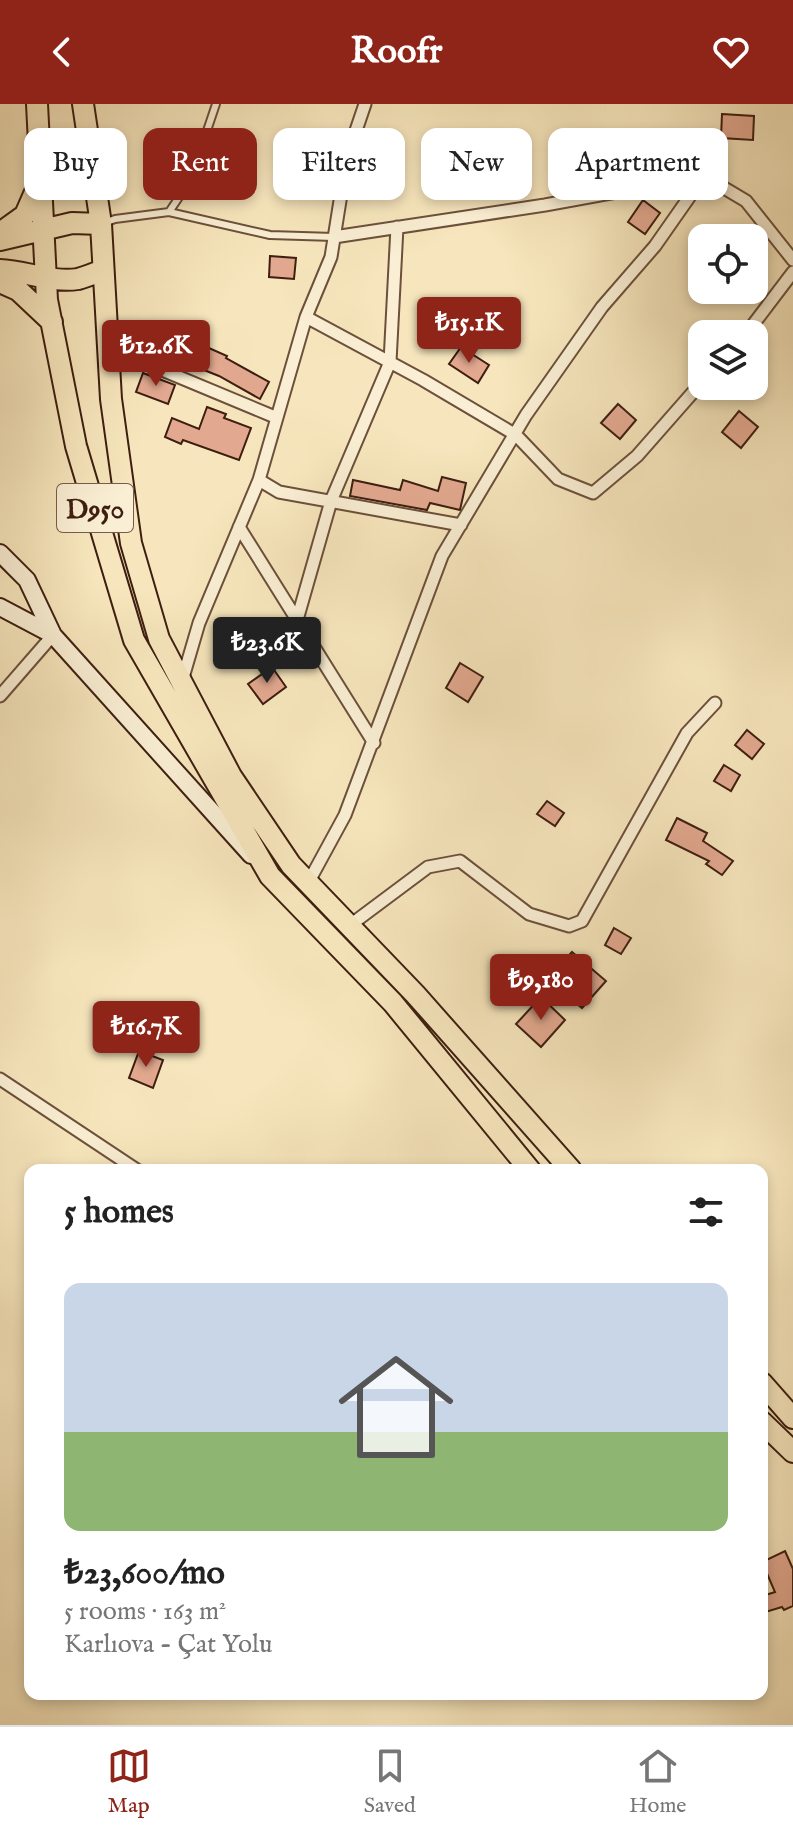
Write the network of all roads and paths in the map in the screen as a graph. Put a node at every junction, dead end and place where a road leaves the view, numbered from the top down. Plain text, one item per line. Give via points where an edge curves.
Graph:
1 (37, 104) edge
2 (83, 104) edge
3 (216, 104) edge
4 (365, 104) edge
5 (38, 128) edge
6 (728, 190) edge
7 (32, 200) edge
8 (42, 200) edge
9 (572, 200) edge
10 (687, 200) edge
11 (169, 212) junction
12 (101, 224) junction
13 (397, 227) junction
14 (44, 229) junction
15 (0, 233) edge
16 (334, 237) junction
17 (0, 240) edge
18 (793, 260) edge
19 (0, 270) edge
20 (103, 270) junction
21 (793, 272) edge
22 (46, 278) junction
23 (0, 282) edge
24 (306, 317) junction
25 (757, 320) edge
26 (52, 322) junction
27 (143, 362) dead end
28 (390, 362) junction
29 (688, 398) edge
30 (275, 417) junction
31 (516, 435) junction
32 (259, 480) junction
33 (331, 501) junction
34 (461, 525) junction
35 (239, 527) junction
36 (0, 553) edge
37 (0, 607) edge
38 (297, 620) junction
39 (53, 635) junction
40 (182, 681) junction
41 (0, 696) edge
42 (715, 703) dead end
43 (374, 743) junction
44 (270, 876) junction
45 (308, 883) junction
46 (349, 926) junction
47 (0, 1079) edge
48 (128, 1164) edge
49 (525, 1164) edge
50 (566, 1164) edge
51 (768, 1390) edge
52 (793, 1418) edge
53 (768, 1428) edge
54 (793, 1452) edge

1 - 5 highway, D950
2 - 12 highway, D950
3 - 11 lane via 190,181
4 - 16 street via 347,157
6 - 18 street via 746,201
7 - 15 highway via 25,215
8 - 14 highway, D950
9 - 13 street
10 - 31 street via 602,307
11 - 12 lane
11 - 16 lane via 270,235
12 - 14 highway
12 - 20 highway, D950
13 - 16 street
13 - 28 street
14 - 17 highway
14 - 22 highway, D950
16 - 24 street
19 - 22 highway
20 - 22 highway via 78,279
20 - 40 highway, D950 via 111,399 131,543 159,639
21 - 25 street
22 - 26 highway, D950
23 - 26 highway via 18,290
24 - 28 street
24 - 30 street
26 - 44 highway, D950 via 76,446 134,640
27 - 30 street
28 - 31 street
28 - 33 street
29 - 31 street via 637,456 593,493 558,479
30 - 32 street
31 - 34 street
32 - 33 street via 279,492
32 - 35 street
33 - 34 street
33 - 38 street
34 - 43 street via 442,556
35 - 38 street
35 - 40 street via 199,623
36 - 39 street via 27,580
37 - 39 street
38 - 43 street
39 - 41 street
39 - 44 street
40 - 45 highway, D950 via 231,776
42 - 46 street via 687,733 582,921 569,926 529,914 460,861 428,867
43 - 45 street via 345,815
44 - 49 highway, D950 via 393,1003
45 - 46 highway, D950
46 - 50 highway, D950
47 - 48 street
51 - 52 highway
53 - 54 highway

